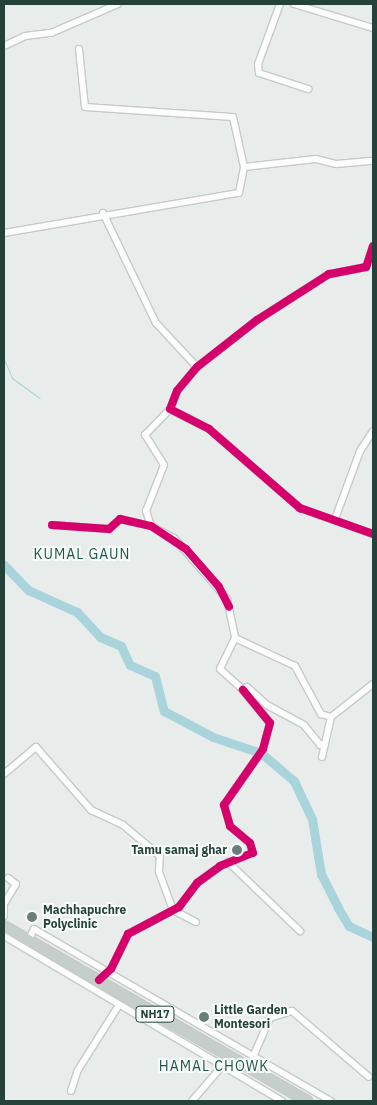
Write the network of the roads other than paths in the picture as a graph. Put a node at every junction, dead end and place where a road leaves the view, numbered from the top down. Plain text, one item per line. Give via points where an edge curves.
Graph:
1 (118, 4) edge
2 (280, 4) edge
3 (294, 4) edge
4 (373, 28) edge
5 (4, 46) edge
6 (79, 49) dead end
7 (308, 89) dead end
8 (373, 161) edge
9 (244, 167) junction
10 (103, 213) junction
11 (4, 233) edge
12 (373, 246) edge
13 (197, 367) junction
14 (170, 408) junction
15 (373, 431) edge
16 (335, 519) junction
17 (52, 525) dead end
18 (151, 526) junction
19 (373, 534) edge
20 (236, 638) junction
21 (373, 684) edge
22 (243, 690) junction
23 (331, 717) junction
24 (326, 744) junction
25 (322, 757) dead end
26 (4, 774) edge
27 (228, 862) junction
28 (8, 878) dead end
29 (173, 910) junction
30 (4, 916) edge
31 (196, 922) dead end
32 (4, 926) edge
33 (300, 930) dead end
34 (4, 936) edge
35 (29, 940) junction
36 (108, 972) junction
37 (98, 980) junction
38 (119, 1005) junction
39 (253, 1057) junction
40 (229, 1058) junction
41 (221, 1067) junction
42 (369, 1077) dead end
43 (71, 1091) dead end
44 (192, 1101) edge
45 (282, 1101) edge
46 (307, 1101) edge
47 (332, 1101) edge

1 - 5 street via 51,34 25,36
2 - 7 street via 258,64 260,73
3 - 4 street
6 - 9 street via 85,107 232,117
8 - 9 street via 336,164 316,159
9 - 10 street via 239,193
10 - 11 street
10 - 13 street via 156,324
12 - 13 street via 366,267 329,274 257,320
13 - 14 street via 177,390
14 - 16 street via 209,429 281,496 300,508
14 - 18 street via 145,435 164,465 146,511
15 - 16 street via 360,451
16 - 19 street
17 - 18 street via 109,529 120,519
18 - 20 street via 186,549 219,586 227,599
20 - 22 street via 220,669
20 - 23 street via 295,666 315,695 321,714
21 - 23 street
22 - 24 street via 247,687 267,705 304,725 320,745
22 - 27 street via 270,723 257,760 224,805 230,826 250,843 253,853
23 - 24 street
24 - 25 street
26 - 29 street via 36,747 91,810 123,825 160,856 159,872
27 - 29 street via 197,883
27 - 33 street
28 - 30 street via 16,884 4,904
29 - 31 street
29 - 36 street via 128,934
32 - 35 highway, NH17
34 - 38 street
35 - 36 street via 34,930
35 - 37 highway, NH17
36 - 37 street
36 - 39 street
37 - 40 highway, NH17
38 - 41 street
38 - 43 street via 78,1070
39 - 42 street via 270,1018 292,1011
39 - 47 street
40 - 41 street
40 - 46 highway, NH17
41 - 44 street
41 - 45 street

